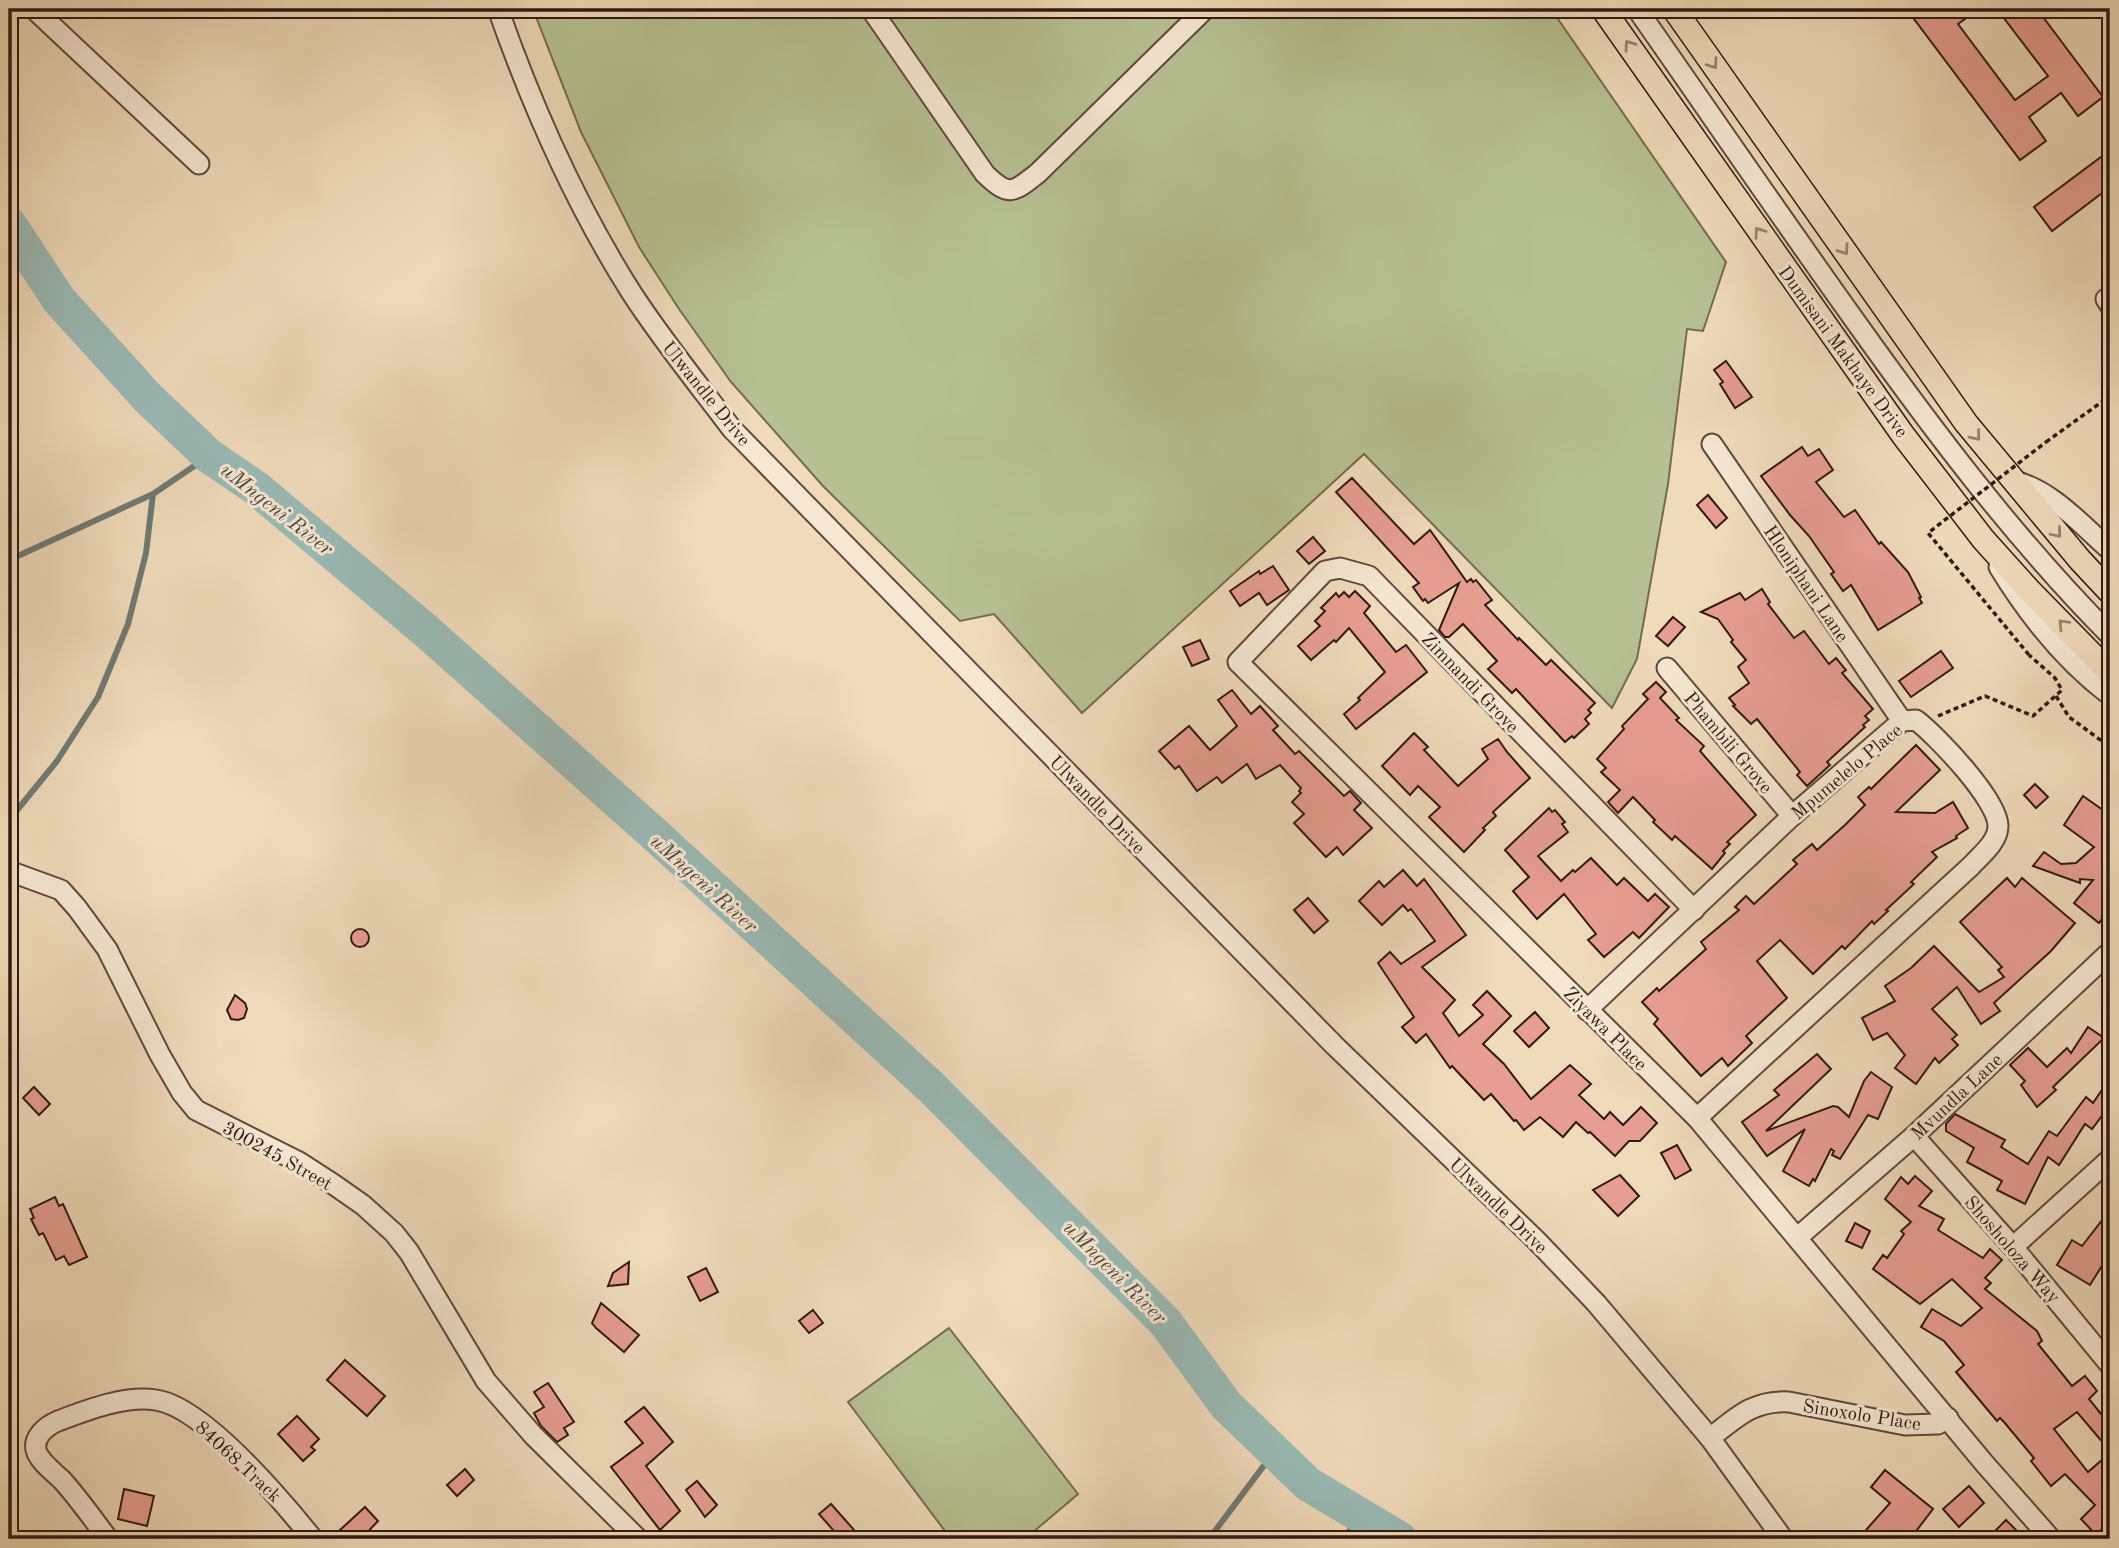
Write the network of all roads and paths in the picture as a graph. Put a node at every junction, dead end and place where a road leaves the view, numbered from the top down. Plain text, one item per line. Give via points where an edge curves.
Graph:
1 (34, 9) edge
2 (498, 9) edge
3 (871, 9) edge
4 (1205, 9) edge
5 (1604, 9) edge
6 (1637, 9) edge
7 (1674, 9) edge
8 (199, 163) dead end
9 (2110, 396) edge
10 (1712, 444) dead end
11 (2013, 481) junction
12 (1983, 539) junction
13 (2110, 550) edge
14 (2110, 592) edge
15 (2110, 635) edge
16 (1238, 662) joint
17 (1667, 668) dead end
18 (2110, 673) edge
19 (2056, 695) junction
20 (2110, 695) edge
21 (1902, 721) junction
22 (1921, 724) junction
23 (2110, 747) edge
24 (1792, 816) junction
25 (9, 871) edge
26 (1694, 910) junction
27 (2110, 952) edge
28 (1587, 1010) junction
29 (1697, 1118) junction
30 (1914, 1136) junction
31 (2110, 1159) edge
32 (1798, 1237) junction
33 (2013, 1247) junction
34 (2110, 1365) edge
35 (1948, 1418) junction
36 (1710, 1438) junction
37 (108, 1539) edge
38 (313, 1539) edge
39 (638, 1539) edge
40 (1783, 1539) edge
41 (2051, 1539) edge

1 - 8 street
2 - 36 street, Ulwandle Drive via 590,221 631,292 732,429 1334,1045 1537,1241
3 - 4 street via 985,174 1008,191 1038,173
12 -> 5 main road, Dumisani Makhaye Drive via 1840,347
6 - 15 street via 1955,458 2015,532
7 -> 11 main road via 1966,423
9 - 19 path, bridge via 1928,533 2029,655 2055,678 2062,690
10 - 21 street, Hloniphani Lane
11 - 13 street via 2048,498
11 -> 14 main road
18 -> 12 main road, Dumisani Makhaye Drive
12 - 20 street via 2036,622 2089,680
16 - 26 street, Zimnandi Grove via 1325,571 1340,568 1369,576
16 - 28 street, Ziyawa Place
17 - 24 street, Phambili Grove
19 - 22 path via 2033,716 1985,696
19 - 23 path via 2069,717
21 - 22 street, Mpumelelo Place
21 - 24 street, Mpumelelo Place
22 - 29 street, Mpumelelo Place via 1935,735 1995,811 1998,828 1991,845
24 - 26 street, Mpumelelo Place
25 - 39 street, 300245 Street via 61,890 77,908 107,949 160,1055 196,1110 299,1162 363,1205 394,1233 486,1381 533,1435
26 - 28 street, Mpumelelo Place
27 - 30 street, Mvundla Lane
28 - 29 street, Ziyawa Place
29 - 32 street, Ziyawa Place
30 - 32 street, Mvundla Lane
30 - 33 street, Shosholoza Way
31 - 33 street
32 - 35 street, Ziyawa Place
33 - 34 street, Shosholoza Way
35 - 36 street, Sinoxolo Place via 1938,1424 1905,1425 1772,1401 1740,1415
35 - 41 street, Sinoxolo Place
36 - 40 street, Ulwandle Drive
37 - 38 street, 84068 Track via 39,1457 37,1443 43,1430 62,1420 142,1399 164,1402 199,1422 278,1496

